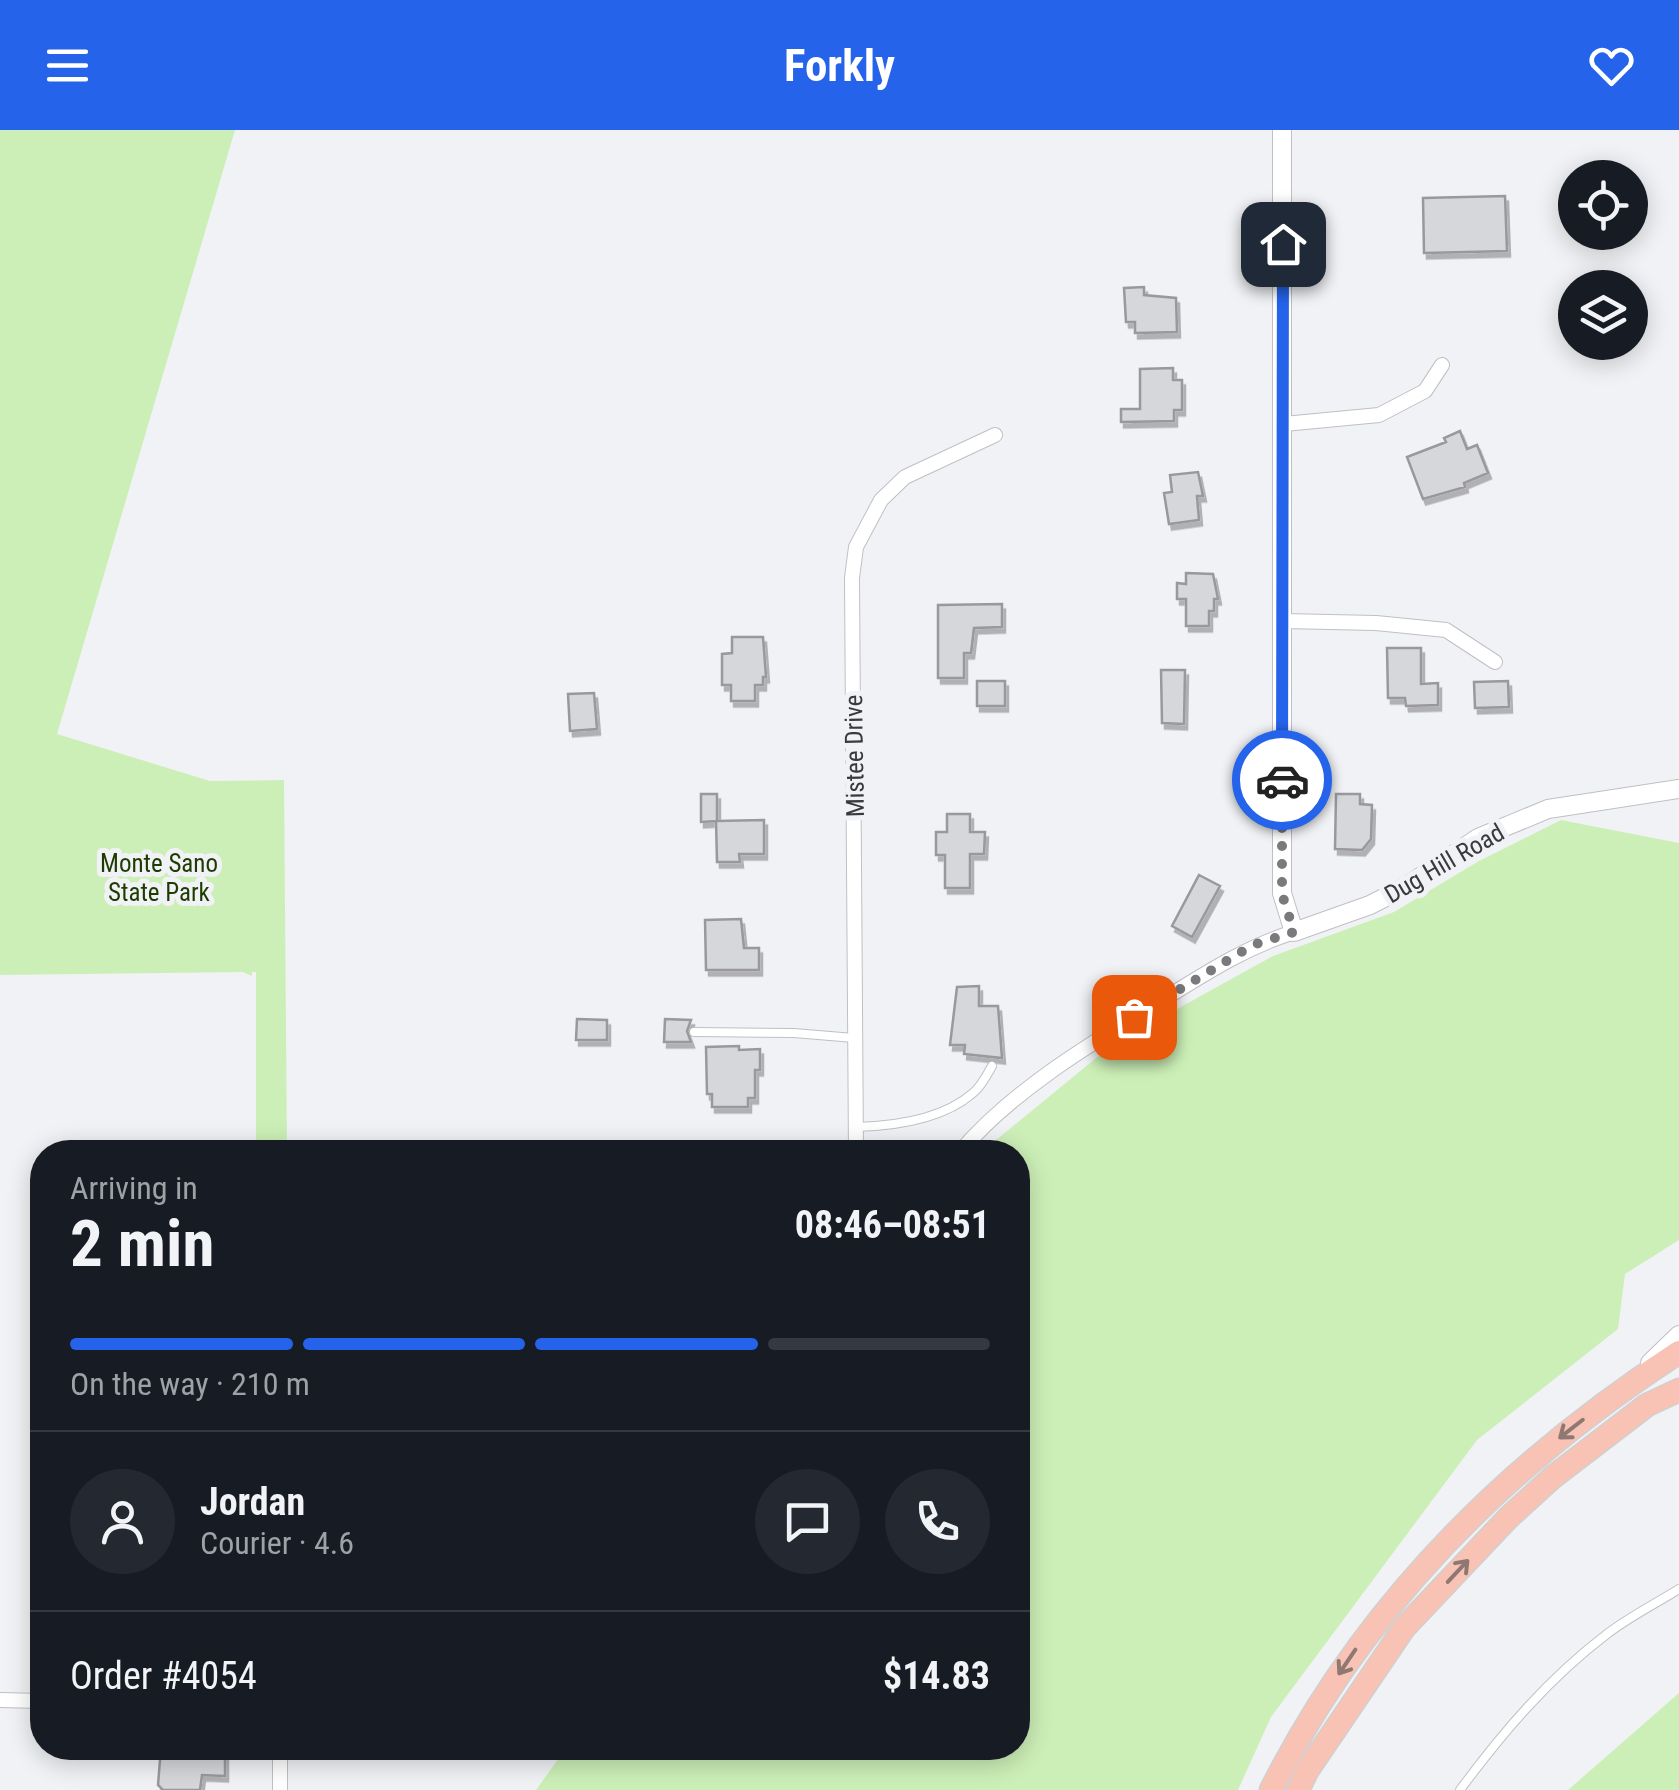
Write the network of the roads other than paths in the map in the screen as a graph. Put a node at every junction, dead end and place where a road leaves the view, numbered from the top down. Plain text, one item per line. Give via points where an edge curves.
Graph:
1 (1282, 130) edge
2 (1442, 365) dead end
3 (1284, 424) junction
4 (996, 435) dead end
5 (1283, 620) junction
6 (1494, 662) dead end
7 (1679, 788) edge
8 (1294, 932) junction
9 (694, 1032) dead end
10 (856, 1038) junction
11 (992, 1066) dead end
12 (856, 1127) junction
13 (856, 1140) edge
14 (973, 1140) edge
15 (1679, 1336) edge
16 (1679, 1352) edge
17 (1624, 1388) junction
18 (1679, 1390) edge
19 (1679, 1589) edge
20 (0, 1700) edge
21 (30, 1700) edge
22 (280, 1760) edge
23 (280, 1790) edge
24 (1270, 1790) edge
25 (1298, 1790) edge
26 (1460, 1790) edge

1 - 3 street
2 - 3 street via 1425,391 1378,415
3 - 5 street
4 - 10 street, Mistee Drive via 904,477 882,500 856,547
5 - 6 street via 1446,630
5 - 8 street via 1282,894
7 - 8 street, Dug Hill Road via 1548,809 1478,838 1370,905
8 - 14 street via 1253,945 1104,1035
9 - 10 lane
10 - 12 street, Mistee Drive
11 - 12 lane via 974,1093 932,1116
12 - 13 street, Mistee Drive
15 - 17 street
16 - 17 highway
17 -> 24 highway via 1523,1466 1446,1541 1360,1642
25 -> 18 highway via 1404,1628 1552,1477 1646,1405
19 - 26 lane via 1561,1672
20 - 21 street
22 - 23 street

